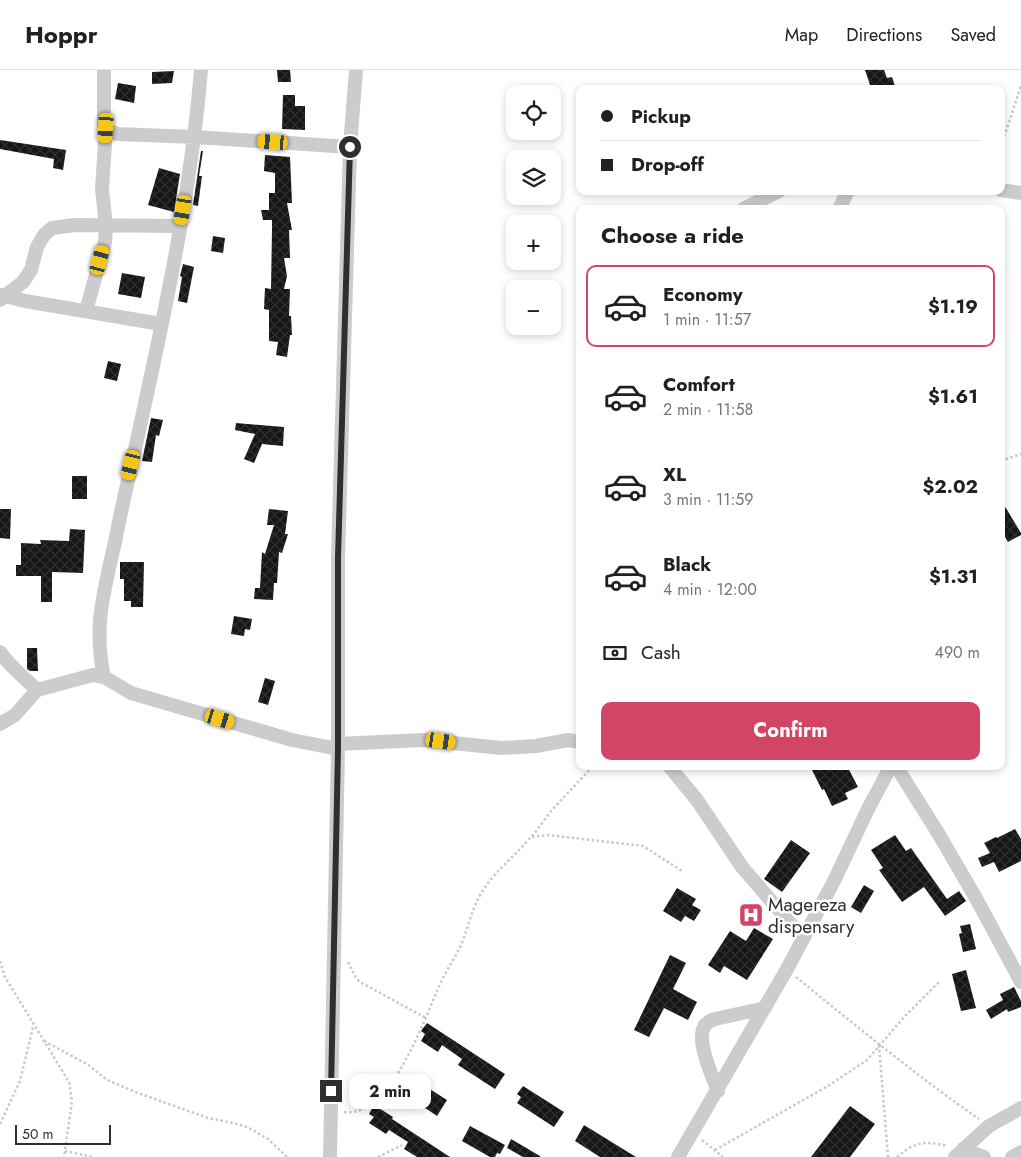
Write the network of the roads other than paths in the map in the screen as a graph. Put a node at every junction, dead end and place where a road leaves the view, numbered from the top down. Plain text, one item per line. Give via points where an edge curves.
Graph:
1 (104, 70) edge
2 (201, 70) edge
3 (352, 73) edge
4 (106, 128) junction
5 (195, 137) junction
6 (350, 147) junction
7 (1005, 191) edge
8 (1021, 193) edge
9 (771, 195) edge
10 (751, 205) edge
11 (106, 226) junction
12 (180, 226) junction
13 (1, 297) edge
14 (86, 311) junction
15 (161, 324) junction
16 (0, 652) edge
17 (104, 677) junction
18 (37, 690) junction
19 (0, 724) edge
20 (576, 741) edge
21 (338, 747) junction
22 (672, 770) edge
23 (889, 770) edge
24 (899, 770) edge
25 (804, 938) junction
26 (1021, 982) edge
27 (765, 1008) junction
28 (718, 1091) junction
29 (1021, 1108) edge
30 (1021, 1152) edge
31 (959, 1153) edge
32 (330, 1157) edge
33 (678, 1157) edge
34 (984, 1157) edge
35 (1012, 1157) edge

1 - 4 street via 103,118
2 - 5 street
3 - 6 street
4 - 5 street via 117,134
4 - 11 street via 102,189
5 - 6 street
5 - 12 street
6 - 21 street via 338,558
7 - 8 street
9 - 10 street
11 - 12 street
11 - 13 street via 75,224 52,228 37,247 31,270 23,282
11 - 14 street via 105,242
12 - 15 street
13 - 14 street
14 - 15 street
15 - 17 street via 100,615 98,638
16 - 18 street via 6,662
17 - 18 street via 93,675
17 - 21 street via 131,693 292,740
18 - 19 street via 14,715
20 - 21 street via 502,748 423,740
21 - 32 street
22 - 25 street via 692,793 742,867
23 - 25 street
24 - 26 street via 982,908
25 - 27 street
27 - 28 street
27 - 28 street via 715,1018 704,1028 703,1046
28 - 33 street
29 - 31 street via 989,1126
30 - 35 street
31 - 34 street

